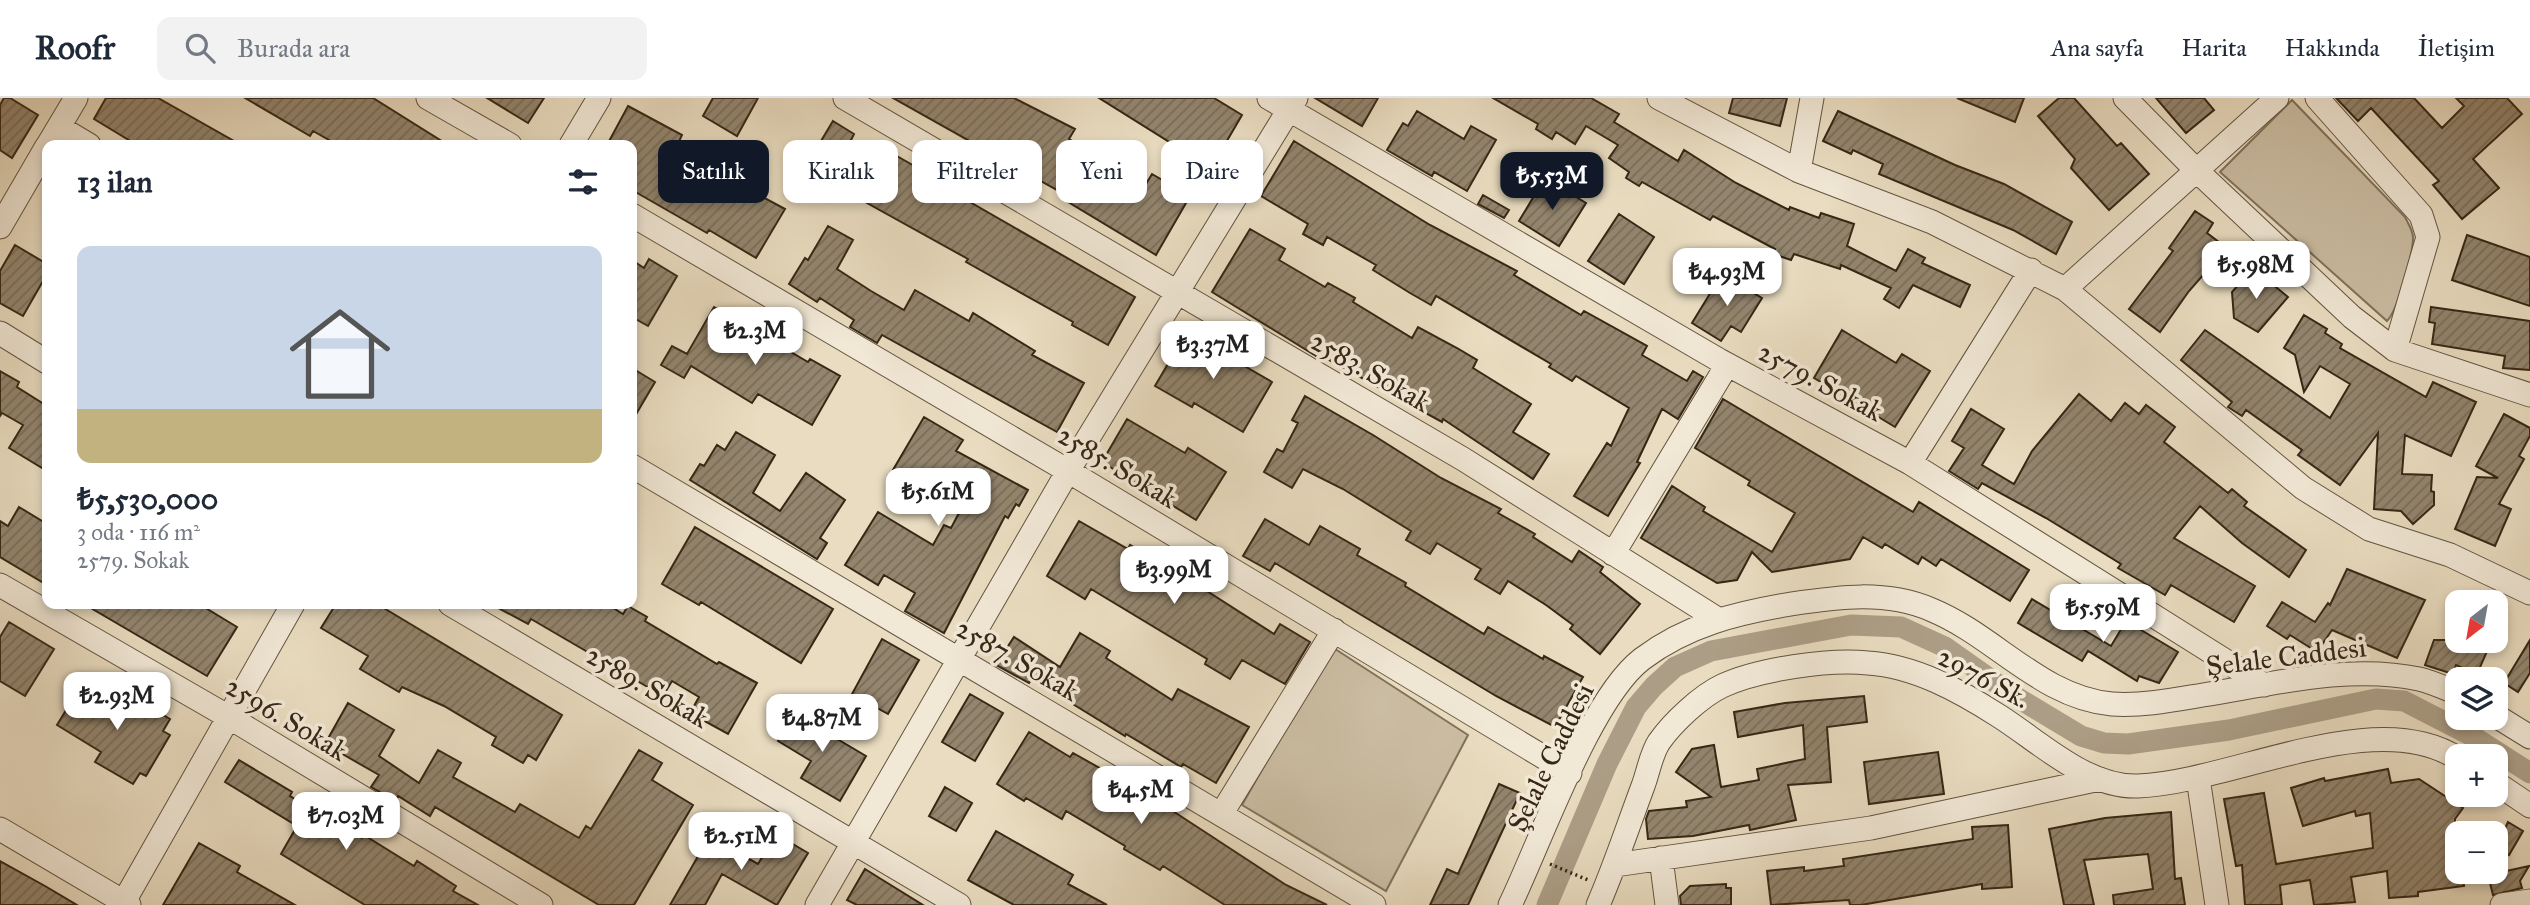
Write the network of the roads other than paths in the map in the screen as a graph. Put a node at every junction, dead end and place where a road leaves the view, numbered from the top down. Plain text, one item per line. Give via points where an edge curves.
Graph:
1 (76, 98) edge
2 (428, 98) edge
3 (600, 98) edge
4 (845, 98) edge
5 (1269, 98) edge
6 (1659, 98) edge
7 (1812, 98) edge
8 (2125, 98) edge
9 (2277, 98) edge
10 (2317, 98) edge
11 (1293, 104) edge
12 (51, 140) edge
13 (501, 140) edge
14 (574, 140) edge
15 (42, 155) edge
16 (2196, 170) junction
17 (1798, 171) junction
18 (637, 218) edge
19 (0, 227) edge
20 (2031, 270) junction
21 (2064, 289) junction
22 (1175, 291) junction
23 (0, 333) edge
24 (2395, 350) junction
25 (42, 359) edge
26 (1727, 365) junction
27 (2530, 395) edge
28 (1910, 463) junction
29 (637, 469) edge
30 (1068, 471) junction
31 (1613, 554) junction
32 (0, 585) edge
33 (2530, 593) edge
34 (290, 609) edge
35 (459, 609) edge
36 (1716, 618) junction
37 (1334, 630) junction
38 (961, 660) junction
39 (2264, 685) junction
40 (2445, 688) edge
41 (227, 716) junction
42 (2508, 723) edge
43 (2530, 737) edge
44 (2445, 750) edge
45 (1570, 773) junction
46 (2198, 778) junction
47 (2100, 779) junction
48 (2508, 791) edge
49 (2530, 806) edge
50 (1222, 813) junction
51 (0, 829) edge
52 (852, 840) junction
53 (1661, 858) junction
54 (1615, 865) junction
55 (2530, 901) edge
56 (125, 904) edge
57 (541, 905) edge
58 (817, 905) edge
59 (959, 905) edge
60 (1374, 905) edge
61 (1510, 905) edge
62 (1598, 905) edge
63 (1667, 905) edge
64 (2217, 905) edge
65 (2502, 905) edge

1 - 12 street
2 - 13 street
3 - 14 street
4 - 22 street, 2583. Sokak
5 - 11 street, 2579. Sokak
6 - 17 street
7 - 17 street
8 - 16 street
9 - 16 street
10 - 24 street via 2421,215 2425,226 2428,237
11 - 22 street
11 - 26 street, 2579. Sokak
15 - 19 street
16 - 21 street
16 - 24 street via 2352,317
17 - 20 street via 1932,222
18 - 30 street, 2585. Sokak
20 - 21 street
20 - 28 street
21 - 33 street via 2303,488 2369,529 2451,555
22 - 30 street
22 - 31 street, 2583. Sokak via 1462,459
23 - 25 street
24 - 27 street
26 - 28 street, 2579. Sokak
26 - 31 street
28 - 39 street, 2579. Sokak
29 - 38 street, 2587. Sokak
30 - 37 street, 2585. Sokak
30 - 38 street
31 - 36 street, 2583. Sokak
32 - 41 street, 2596. Sokak
34 - 41 street
35 - 52 street, 2589. Sokak
36 - 39 street, Şelale Caddesi via 1865,595 1931,609 2061,691 2084,700 2140,705
36 - 45 street, Şelale Caddesi via 1640,660 1600,711
37 - 45 street, 2585. Sokak
37 - 50 street
38 - 50 street, 2587. Sokak
38 - 52 street
39 - 40 street, Şelale Caddesi via 2384,674 2422,679
41 - 56 street
41 - 57 street, 2596. Sokak
42 - 43 street
44 - 46 street, 2976 Sk. via 2402,738 2357,740
45 - 61 street, Şelale Caddesi
46 - 47 street, 2976 Sk. via 2136,786
46 - 64 street
47 - 53 street via 1871,828
47 - 54 street, 2976 Sk. via 2069,764 1966,695 1924,677 1869,663 1826,663 1721,686 1690,709 1659,743
48 - 49 street
50 - 60 street, 2587. Sokak
51 - 56 street
52 - 58 street
52 - 59 street, 2589. Sokak
53 - 54 street
53 - 63 street
54 - 62 street, 2976 Sk.
55 - 65 street

